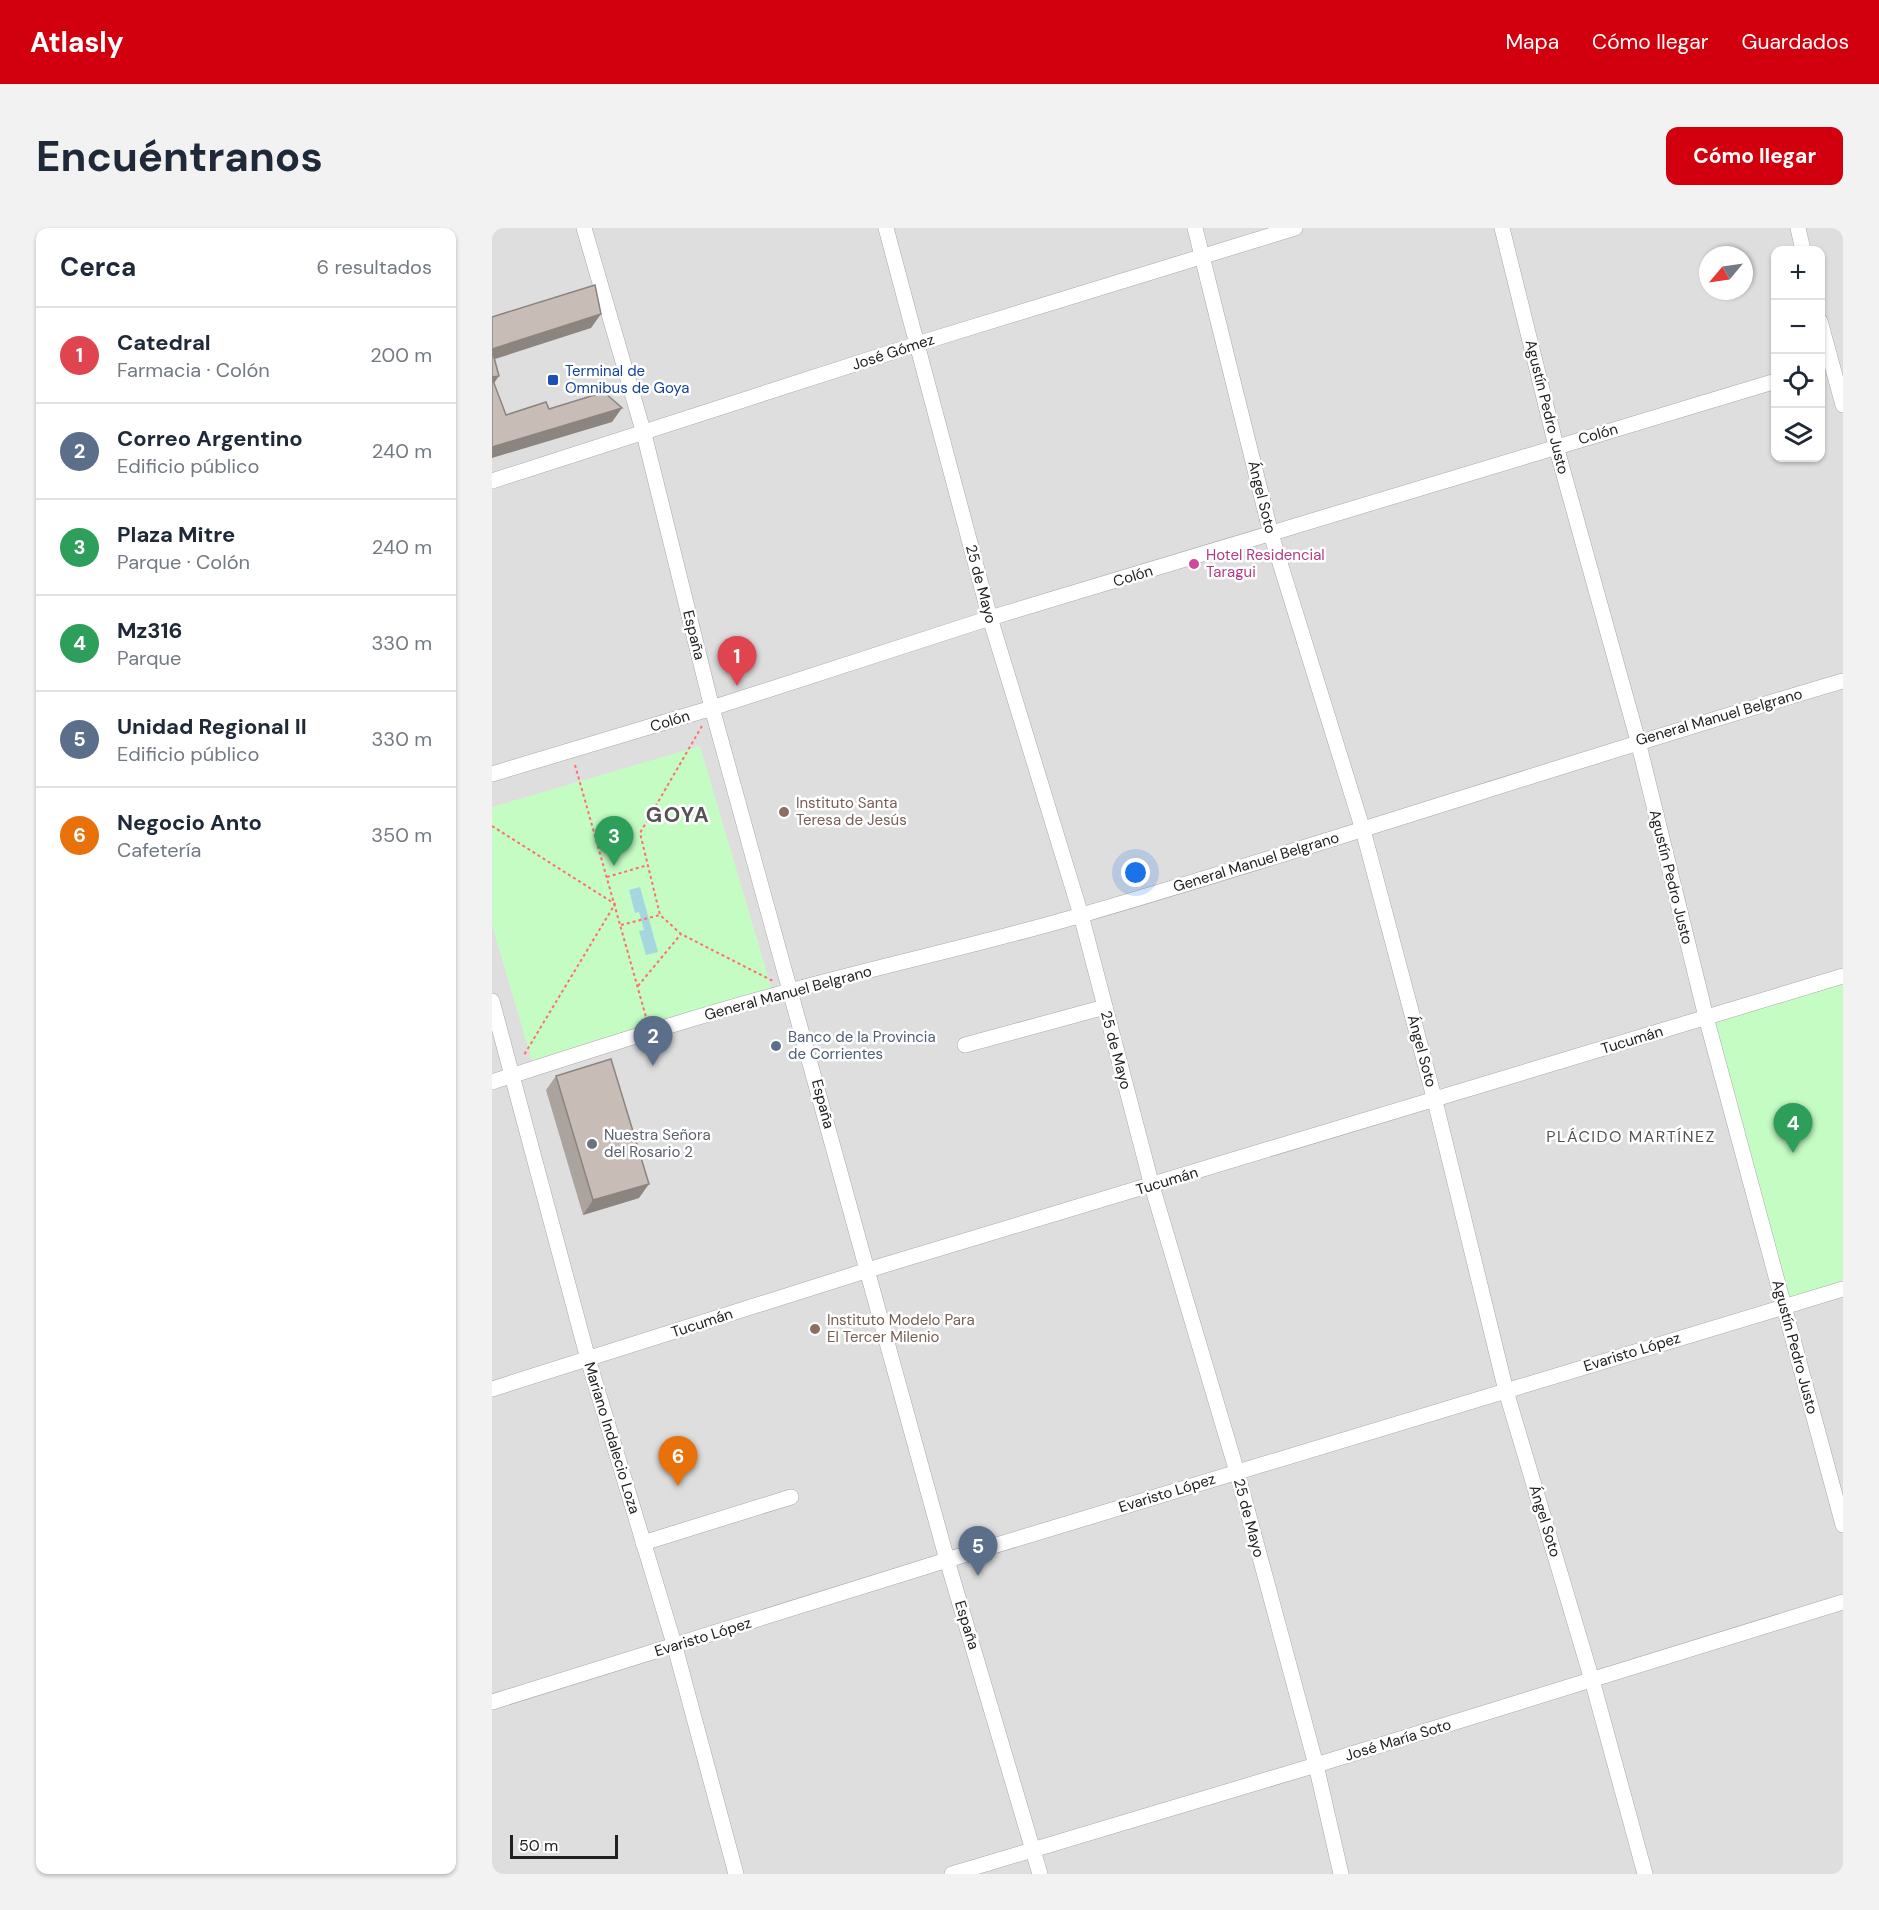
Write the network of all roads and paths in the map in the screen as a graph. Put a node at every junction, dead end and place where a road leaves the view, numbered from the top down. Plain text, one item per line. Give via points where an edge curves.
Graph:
1 (585, 228) edge
2 (886, 228) edge
3 (1195, 228) edge
4 (1295, 228) edge
5 (1502, 228) edge
6 (1798, 228) edge
7 (1802, 246) edge
8 (1204, 257) junction
9 (1825, 337) edge
10 (917, 344) junction
11 (1832, 365) edge
12 (1771, 382) edge
13 (1843, 405) edge
14 (644, 434) junction
15 (1556, 446) junction
16 (492, 481) edge
17 (1270, 534) junction
18 (990, 618) junction
19 (1843, 681) edge
20 (712, 708) junction
21 (1638, 741) junction
22 (571, 752) junction
23 (492, 774) edge
24 (492, 826) edge
25 (1363, 830) junction
26 (648, 865) junction
27 (607, 877) junction
28 (615, 904) junction
29 (660, 915) junction
30 (1081, 915) junction
31 (621, 925) junction
32 (681, 934) junction
33 (1843, 976) edge
34 (638, 986) junction
35 (791, 990) junction
36 (492, 1001) edge
37 (1105, 1007) junction
38 (1706, 1017) junction
39 (650, 1031) junction
40 (965, 1045) dead end
41 (524, 1055) dead end
42 (512, 1075) junction
43 (492, 1082) edge
44 (1435, 1101) junction
45 (1152, 1186) junction
46 (868, 1270) junction
47 (1843, 1289) edge
48 (1784, 1306) junction
49 (588, 1359) junction
50 (492, 1389) edge
51 (1506, 1391) junction
52 (1237, 1472) junction
53 (791, 1497) dead end
54 (1843, 1525) edge
55 (643, 1543) junction
56 (947, 1560) junction
57 (1843, 1602) edge
58 (675, 1647) junction
59 (1592, 1680) junction
60 (492, 1702) edge
61 (1316, 1765) junction
62 (1034, 1851) junction
63 (735, 1874) edge
64 (952, 1874) edge
65 (1040, 1874) edge
66 (1341, 1874) edge
67 (1645, 1874) edge

1 - 14 street, España
2 - 10 street, 25 de Mayo
3 - 8 street, Ángel Soto
4 - 8 street, José Gómez
5 - 15 street, Agustín Pedro Justo
6 - 7 street
8 - 10 street, José Gómez
8 - 17 street, Ángel Soto
9 - 11 street
10 - 14 street, José Gómez
10 - 18 street, 25 de Mayo
11 - 13 street
12 - 15 street, Colón
14 - 16 street, José Gómez
14 - 20 street, España
15 - 17 street, Colón
15 - 21 street, Agustín Pedro Justo
17 - 18 street, Colón
17 - 25 street, Ángel Soto
18 - 20 street, Colón
18 - 30 street, 25 de Mayo
19 - 21 street, General Manuel Belgrano
20 - 22 street, Colón
20 - 26 path via 640,833
20 - 35 street, España
21 - 25 street, General Manuel Belgrano
21 - 38 street, Agustín Pedro Justo
22 - 23 street, Colón
22 - 27 path
24 - 28 path
25 - 30 street, General Manuel Belgrano
25 - 44 street, Ángel Soto
26 - 27 path
26 - 29 path
27 - 28 path
28 - 31 path
28 - 41 path
29 - 31 path
29 - 32 path
30 - 35 street, General Manuel Belgrano
30 - 37 street, 25 de Mayo
31 - 34 path
32 - 34 path
32 - 35 path
33 - 38 street, Tucumán
34 - 39 path
35 - 39 street, General Manuel Belgrano
35 - 46 street, España
36 - 42 street, Mariano Indalecio Loza
37 - 40 street
37 - 45 street, 25 de Mayo
38 - 44 street, Tucumán
38 - 48 street, Agustín Pedro Justo
39 - 42 street, General Manuel Belgrano
42 - 43 street, General Manuel Belgrano
42 - 49 street, Mariano Indalecio Loza
44 - 45 street, Tucumán
44 - 51 street, Ángel Soto
45 - 46 street, Tucumán
45 - 52 street, 25 de Mayo
46 - 49 street, Tucumán
46 - 56 street, España
47 - 48 street, Evaristo López
48 - 51 street, Evaristo López
48 - 54 street, Agustín Pedro Justo
49 - 50 street, Tucumán
49 - 55 street, Mariano Indalecio Loza
51 - 52 street, Evaristo López
51 - 59 street, Ángel Soto
52 - 56 street, Evaristo López
52 - 61 street, 25 de Mayo
53 - 55 street
55 - 58 street, Mariano Indalecio Loza
56 - 58 street, Evaristo López
56 - 62 street, España
57 - 59 street, José María Soto
58 - 60 street, Evaristo López
58 - 63 street, Mariano Indalecio Loza
59 - 61 street, José María Soto
59 - 67 street, Ángel Soto
61 - 62 street, José María Soto
61 - 66 street, 25 de Mayo
62 - 64 street, José María Soto
62 - 65 street, España

